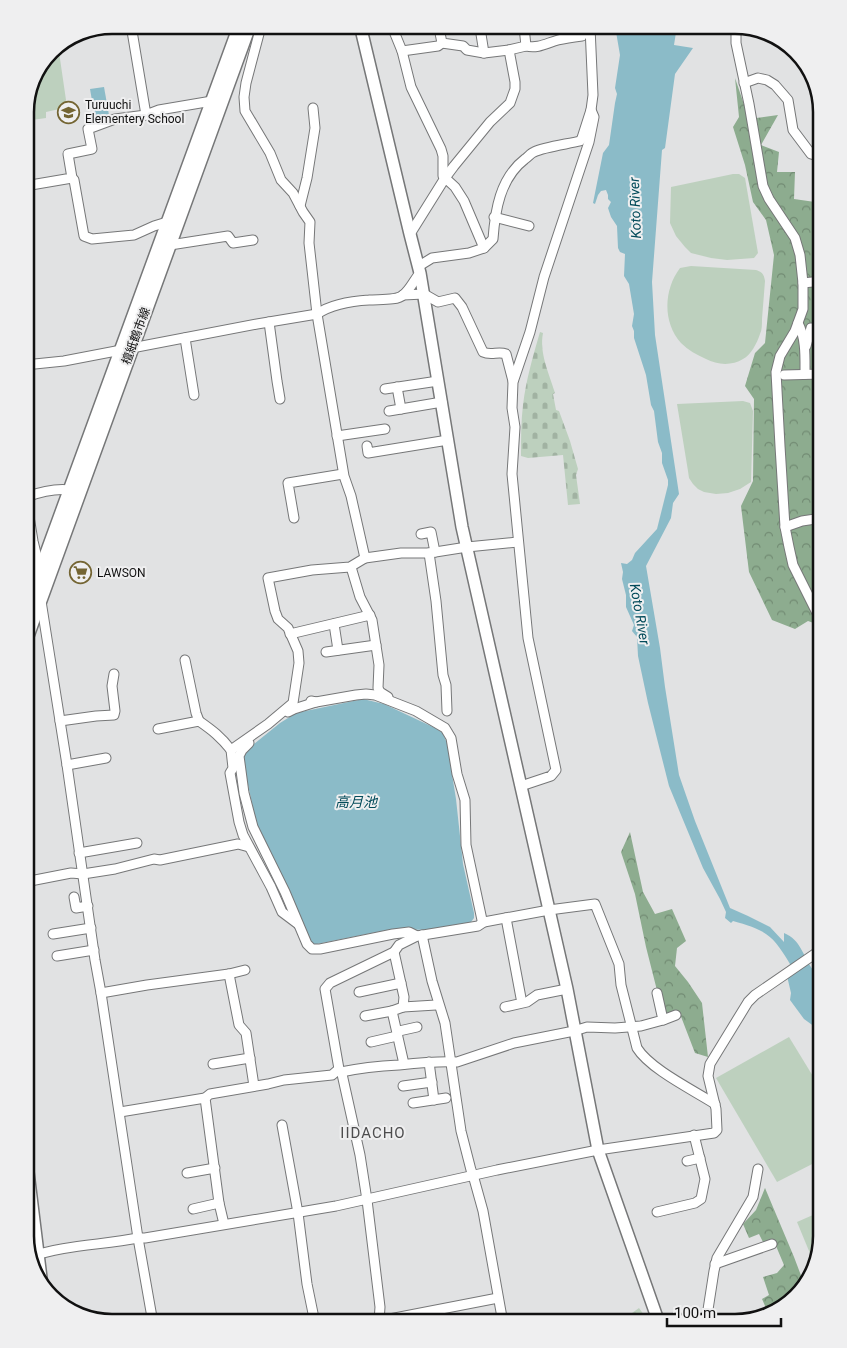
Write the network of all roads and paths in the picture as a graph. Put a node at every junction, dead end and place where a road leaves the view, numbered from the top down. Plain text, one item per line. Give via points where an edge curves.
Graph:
1 (132, 34) edge
2 (237, 34) edge
3 (247, 34) edge
4 (259, 34) edge
5 (362, 34) edge
6 (395, 34) edge
7 (440, 34) edge
8 (481, 34) edge
9 (525, 34) edge
10 (583, 34) edge
11 (590, 34) edge
12 (736, 34) edge
13 (442, 44) junction
14 (526, 46) junction
15 (509, 50) junction
16 (402, 51) junction
17 (484, 53) junction
18 (744, 83) junction
19 (212, 101) junction
20 (313, 108) dead end
21 (591, 110) junction
22 (146, 115) junction
23 (813, 155) edge
24 (72, 178) junction
25 (445, 178) junction
26 (34, 184) edge
27 (300, 206) junction
28 (494, 217) junction
29 (167, 222) junction
30 (529, 226) dead end
31 (410, 234) junction
32 (253, 240) dead end
33 (170, 245) junction
34 (484, 248) junction
35 (419, 270) junction
36 (813, 282) edge
37 (803, 283) junction
38 (424, 294) junction
39 (403, 295) junction
40 (317, 314) junction
41 (269, 322) junction
42 (798, 322) junction
43 (813, 328) edge
44 (185, 338) junction
45 (126, 349) junction
46 (805, 349) junction
47 (34, 364) edge
48 (805, 374) junction
49 (813, 374) edge
50 (784, 375) dead end
51 (438, 381) junction
52 (513, 382) junction
53 (397, 387) junction
54 (385, 389) dead end
55 (194, 395) dead end
56 (280, 399) dead end
57 (442, 402) junction
58 (401, 409) junction
59 (388, 411) dead end
60 (385, 428) dead end
61 (337, 436) junction
62 (448, 440) junction
63 (367, 446) dead end
64 (343, 474) junction
65 (70, 490) junction
66 (34, 496) edge
67 (294, 518) dead end
68 (813, 519) edge
69 (785, 527) junction
70 (421, 534) dead end
71 (518, 542) junction
72 (34, 545) edge
73 (466, 546) junction
74 (432, 553) junction
75 (365, 558) junction
76 (351, 566) junction
77 (40, 571) junction
78 (34, 587) edge
79 (40, 599) junction
80 (813, 605) edge
81 (370, 615) junction
82 (34, 617) edge
83 (334, 624) junction
84 (290, 634) junction
85 (376, 645) junction
86 (338, 650) junction
87 (326, 652) dead end
88 (185, 660) dead end
89 (114, 674) dead end
90 (393, 701) junction
91 (316, 702) junction
92 (293, 703) junction
93 (447, 710) dead end
94 (60, 721) junction
95 (198, 721) junction
96 (268, 724) junction
97 (158, 729) dead end
98 (230, 750) junction
99 (106, 758) dead end
100 (67, 765) junction
101 (521, 786) junction
102 (137, 843) dead end
103 (249, 847) junction
104 (79, 853) junction
105 (83, 874) junction
106 (34, 880) edge
107 (74, 897) dead end
108 (88, 906) junction
109 (549, 910) junction
110 (506, 918) junction
111 (484, 922) junction
112 (298, 924) junction
113 (91, 928) junction
114 (53, 934) dead end
115 (419, 936) junction
116 (94, 950) junction
117 (394, 952) junction
118 (813, 955) edge
119 (57, 956) dead end
120 (245, 970) dead end
121 (229, 974) junction
122 (401, 983) junction
123 (566, 989) junction
124 (358, 992) dead end
125 (102, 993) junction
126 (657, 993) dead end
127 (521, 998) dead end
128 (436, 1006) dead end
129 (403, 1007) junction
130 (505, 1007) dead end
131 (392, 1011) junction
132 (676, 1015) dead end
133 (365, 1016) dead end
134 (663, 1020) junction
135 (632, 1026) junction
136 (417, 1027) dead end
137 (574, 1031) junction
138 (397, 1036) junction
139 (370, 1042) dead end
140 (250, 1058) junction
141 (429, 1062) junction
142 (451, 1062) junction
143 (213, 1064) dead end
144 (404, 1064) junction
145 (340, 1070) junction
146 (432, 1082) junction
147 (254, 1086) junction
148 (403, 1086) dead end
149 (205, 1098) junction
150 (446, 1098) dead end
151 (434, 1100) junction
152 (412, 1103) dead end
153 (714, 1104) junction
154 (120, 1112) junction
155 (282, 1126) dead end
156 (694, 1135) junction
157 (598, 1150) junction
158 (700, 1158) junction
159 (687, 1161) dead end
160 (214, 1168) junction
161 (758, 1169) dead end
162 (187, 1173) dead end
163 (473, 1175) junction
164 (367, 1200) junction
165 (219, 1203) junction
166 (193, 1208) dead end
167 (298, 1213) junction
168 (663, 1213) dead end
169 (224, 1224) junction
170 (138, 1238) junction
171 (772, 1244) dead end
172 (36, 1256) edge
173 (716, 1264) junction
174 (498, 1298) junction
175 (151, 1314) edge
176 (313, 1314) edge
177 (379, 1314) edge
178 (418, 1314) edge
179 (502, 1314) edge
180 (656, 1314) edge
181 (707, 1314) edge

1 - 22 street
2 - 19 main road, 檀紙鶴市線
3 - 33 main road, 檀紙鶴市線
4 - 27 street via 246,83 245,111 270,153 281,180
5 - 31 street
6 - 16 street
7 - 13 street
8 - 17 street
9 - 14 street
10 - 14 street via 537,47
11 - 21 street
12 - 18 street
13 - 16 street
13 - 17 street
14 - 15 street
15 - 17 street
15 - 25 street via 515,82 513,98
16 - 25 street via 411,87 441,149
18 - 23 street via 758,78 774,84 788,100 793,130
18 - 37 street via 763,186 795,238
19 - 22 street
19 - 29 main road, 檀紙鶴市線
20 - 27 street via 315,128
21 - 28 street via 580,141 534,152 520,163 500,194
21 - 52 street via 594,117 589,142
22 - 24 street via 115,119 88,129 92,149 68,154
24 - 26 street
24 - 29 street via 84,236 92,239 134,235
25 - 31 street
25 - 34 street via 464,201
27 - 40 street via 310,222 309,243
28 - 30 street
28 - 34 street via 493,240
29 - 45 main road, 檀紙鶴市線
31 - 35 street
32 - 33 street via 233,243 228,236
33 - 45 main road, 檀紙鶴市線
34 - 35 street via 432,258
35 - 38 street
35 - 39 street
36 - 37 street
37 - 42 street via 803,309
38 - 39 street
38 - 51 street
38 - 52 street via 438,302 455,298 483,352 506,354
39 - 40 street via 335,305
40 - 41 street
40 - 61 street
41 - 44 street
41 - 56 street
42 - 46 street
42 - 69 street via 780,356 776,372
43 - 46 street
44 - 45 street
44 - 55 street
45 - 47 street
45 - 65 main road, 檀紙鶴市線
45 - 79 main road, 檀紙鶴市線
46 - 48 street
48 - 49 street
48 - 50 street
51 - 53 street
51 - 57 street
52 - 71 street via 512,474
53 - 54 street
53 - 58 street
57 - 58 street
57 - 62 street
58 - 59 street
60 - 61 street
61 - 64 street
62 - 63 street via 368,453
62 - 73 street
64 - 67 street via 288,483
64 - 75 street
65 - 66 street
65 - 77 main road, 檀紙鶴市線
68 - 69 street
69 - 80 street via 793,565
70 - 74 street via 430,532
71 - 73 street
71 - 101 street via 528,638 556,770 551,776
72 - 77 street
73 - 74 street
73 - 101 street
74 - 75 street
74 - 93 street
75 - 76 street
76 - 81 street via 360,597
76 - 84 street via 268,578 278,619
77 - 78 main road, 檀紙鶴市線
77 - 79 street
79 - 82 main road, 檀紙鶴市線
79 - 94 street
81 - 83 street
81 - 85 street
83 - 84 street
83 - 86 street
84 - 92 street via 298,651 299,663
85 - 86 street
85 - 90 street via 378,688
86 - 87 street
88 - 95 street
89 - 94 street via 114,715
90 - 91 street via 366,694
90 - 111 street via 438,723 451,738 465,800 466,845
91 - 92 street
91 - 96 street via 294,708
92 - 96 street
94 - 100 street
95 - 97 street
95 - 98 street via 214,731
96 - 98 street
96 - 112 street via 239,756 244,793 253,827
98 - 103 street via 233,768 230,774 239,822
99 - 100 street
100 - 104 street
101 - 109 street
102 - 104 street via 114,842
103 - 105 street via 238,844
103 - 112 street via 282,912
104 - 105 street
105 - 106 street via 71,873
105 - 108 street
107 - 108 street via 76,908
108 - 113 street
109 - 110 street
109 - 123 street
109 - 135 street via 595,904 619,964
110 - 111 street
110 - 127 street via 517,960
111 - 115 street via 478,926
112 - 115 street via 307,944 320,949 393,934 409,932
113 - 114 street
113 - 116 street
115 - 117 street via 399,945
115 - 142 street via 445,1023
116 - 119 street
116 - 125 street
117 - 122 street
117 - 145 street via 330,983 325,989
118 - 153 street via 748,1002 710,1064 708,1076
120 - 121 street
121 - 125 street
121 - 140 street via 239,1025 246,1033
122 - 124 street
122 - 129 street
123 - 130 street
123 - 137 street
125 - 154 street
126 - 134 street
128 - 129 street
129 - 131 street
131 - 133 street
131 - 138 street
132 - 134 street
134 - 135 street
135 - 137 street via 586,1027
135 - 153 street via 641,1054
136 - 138 street via 400,1031
137 - 142 street via 514,1043
137 - 157 street
138 - 139 street
138 - 144 street
140 - 143 street
140 - 147 street
141 - 142 street
141 - 144 street
141 - 146 street
142 - 163 street via 461,1131
144 - 145 street
145 - 147 street via 332,1075
145 - 164 street
146 - 148 street
146 - 151 street
147 - 149 street via 210,1094
149 - 154 street
149 - 160 street
150 - 151 street
151 - 152 street
153 - 156 street via 717,1130
154 - 170 street
155 - 167 street
156 - 157 street
156 - 158 street
157 - 163 street
157 - 180 street
158 - 159 street
158 - 168 street via 705,1179 704,1198
160 - 162 street
160 - 165 street
161 - 173 street via 754,1197
163 - 164 street
163 - 174 street via 483,1211
164 - 167 street
164 - 177 street
165 - 166 street
165 - 169 street
167 - 169 street
167 - 176 street
169 - 170 street
170 - 172 street
170 - 175 street
171 - 173 street
173 - 181 street
174 - 178 street
174 - 179 street

